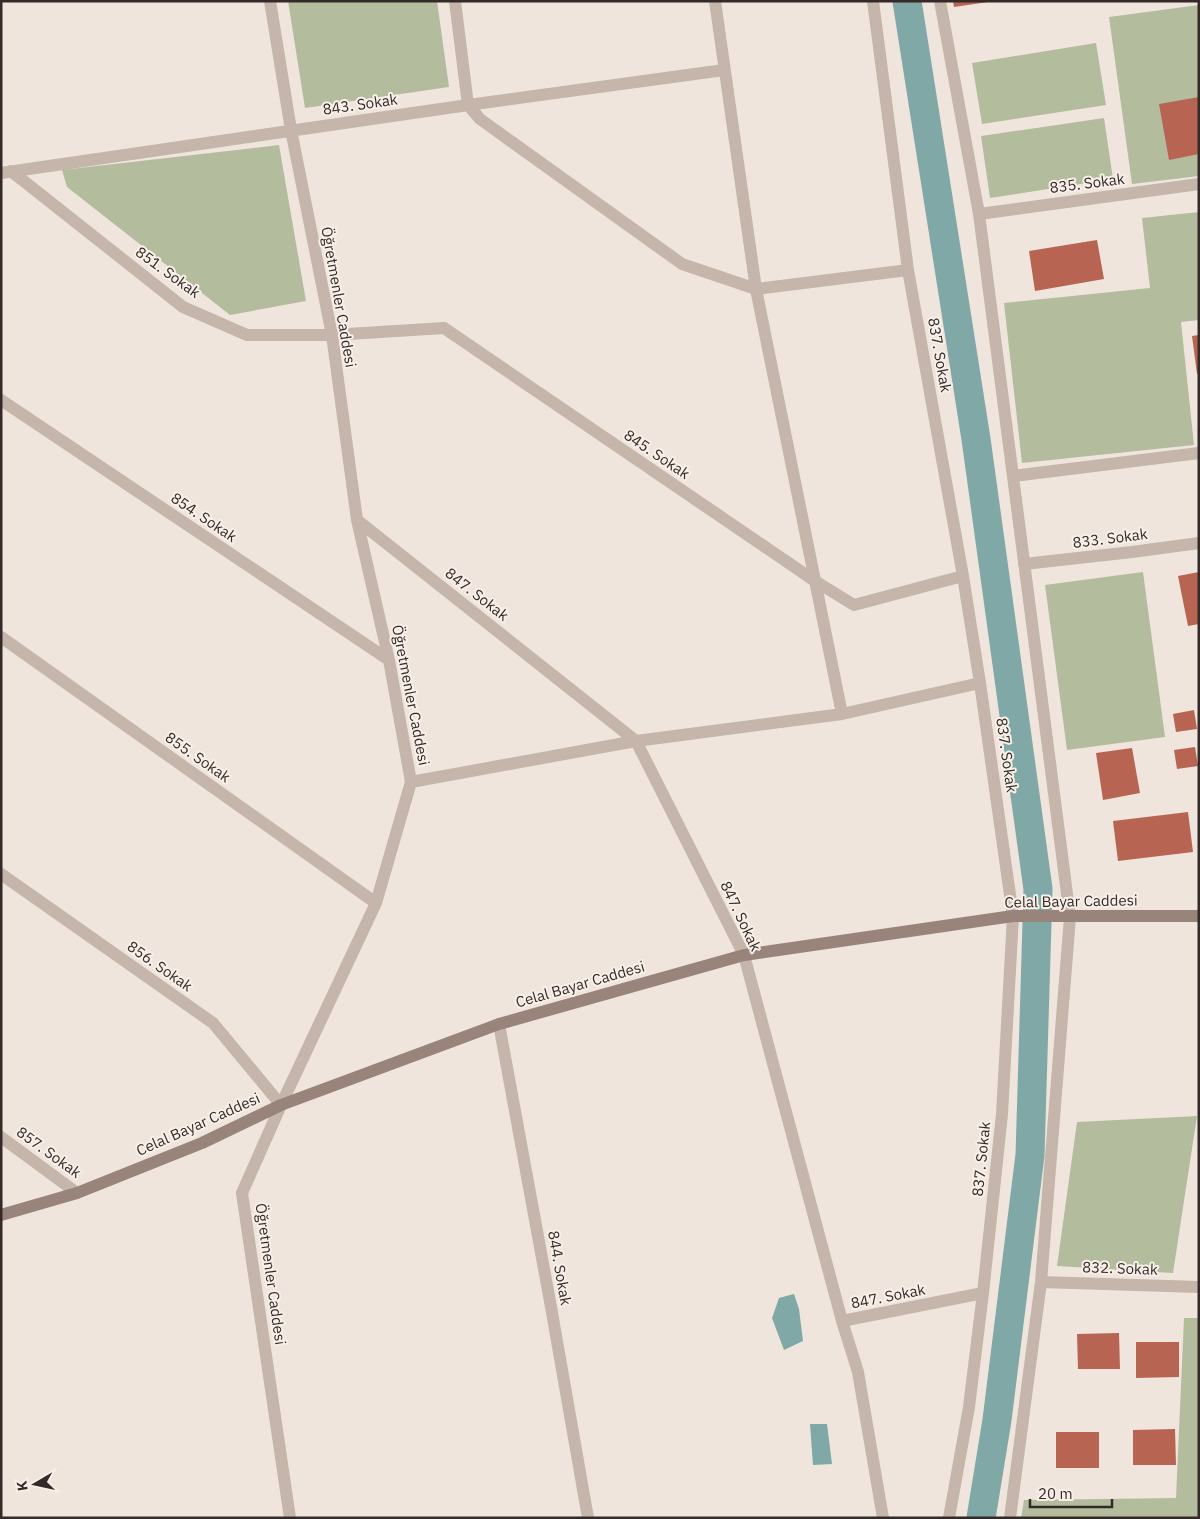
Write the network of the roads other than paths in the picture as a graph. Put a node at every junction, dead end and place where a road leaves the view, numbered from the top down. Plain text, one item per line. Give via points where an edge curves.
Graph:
1 (270, 1) edge
2 (456, 1) edge
3 (714, 1) edge
4 (873, 1) edge
5 (940, 1) edge
6 (724, 70) junction
7 (468, 105) junction
8 (291, 130) junction
9 (6, 172) edge
10 (1199, 184) edge
11 (979, 214) junction
12 (908, 270) junction
13 (756, 289) junction
14 (332, 335) junction
15 (1, 400) edge
16 (1199, 453) edge
17 (1013, 476) junction
18 (358, 520) junction
19 (1199, 543) edge
20 (1024, 564) junction
21 (963, 576) junction
22 (815, 581) junction
23 (1, 637) edge
24 (389, 660) junction
25 (980, 683) junction
26 (842, 714) junction
27 (636, 741) junction
28 (411, 782) junction
29 (1, 874) edge
30 (376, 903) junction
31 (1013, 916) junction
32 (1199, 916) edge
33 (1070, 917) junction
34 (744, 955) junction
35 (499, 1024) junction
36 (281, 1104) junction
37 (1, 1137) edge
38 (77, 1192) junction
39 (1, 1215) edge
40 (1041, 1282) junction
41 (1199, 1287) edge
42 (983, 1293) junction
43 (842, 1321) junction
44 (290, 1518) edge
45 (588, 1518) edge
46 (883, 1518) edge
47 (948, 1518) edge
48 (1010, 1518) edge

1 - 8 street, Öğretmenler Caddesi
2 - 7 street
3 - 6 street
4 - 12 street, 837. Sokak
5 - 11 street
6 - 7 street, 843. Sokak
6 - 13 street
7 - 8 street, 843. Sokak
7 - 13 street via 480,118 682,264
8 - 9 street, 843. Sokak
8 - 14 street, Öğretmenler Caddesi
9 - 14 street, 851. Sokak via 183,307 247,335
10 - 11 street, 835. Sokak
11 - 17 street
12 - 13 street
12 - 21 street, 837. Sokak
13 - 22 street
14 - 18 street, Öğretmenler Caddesi
14 - 22 street, 845. Sokak via 444,328
15 - 24 street, 854. Sokak
16 - 17 street
17 - 20 street
18 - 24 street, Öğretmenler Caddesi
18 - 27 street, 847. Sokak
19 - 20 street, 833. Sokak
20 - 33 street
21 - 22 street, 845. Sokak via 854,605
21 - 25 street, 837. Sokak
22 - 26 street
23 - 30 street, 855. Sokak
24 - 28 street, Öğretmenler Caddesi
25 - 26 street
25 - 31 street, 837. Sokak
26 - 27 street
27 - 28 street
27 - 34 street, 847. Sokak
28 - 30 street, Öğretmenler Caddesi
29 - 36 street, 856. Sokak via 213,1023
30 - 36 street, Öğretmenler Caddesi
31 - 33 street, Celal Bayar Caddesi
31 - 34 street, Celal Bayar Caddesi
31 - 42 street, 837. Sokak via 1002,1114
32 - 33 street, Celal Bayar Caddesi
33 - 40 street
34 - 35 street, Celal Bayar Caddesi
34 - 43 street, 847. Sokak
35 - 36 street, Celal Bayar Caddesi
35 - 45 street, 844. Sokak
36 - 38 street, Celal Bayar Caddesi via 202,1143
36 - 44 street, Öğretmenler Caddesi via 242,1193
37 - 38 street, 857. Sokak
38 - 39 street, Celal Bayar Caddesi
40 - 41 street, 832. Sokak
40 - 48 street
42 - 43 street, 847. Sokak
42 - 47 street, 837. Sokak via 969,1407
43 - 46 street via 858,1372

